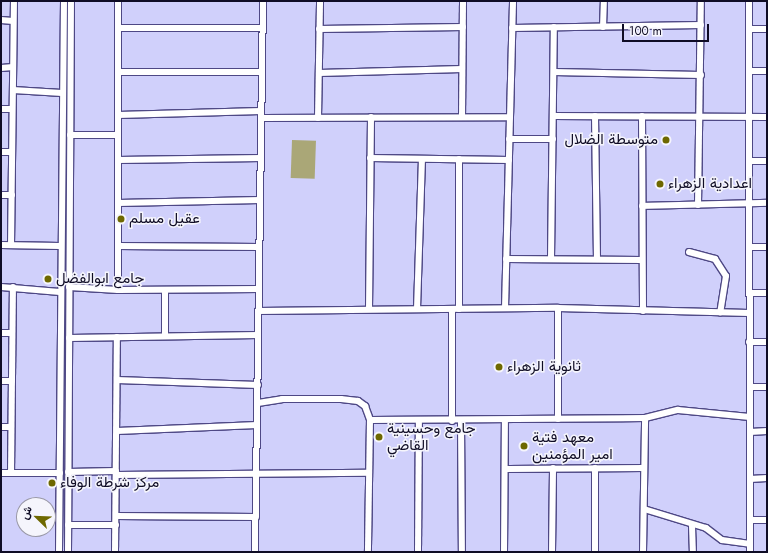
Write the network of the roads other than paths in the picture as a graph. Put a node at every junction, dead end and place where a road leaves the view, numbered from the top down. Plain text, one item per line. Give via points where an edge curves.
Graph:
1 (14, 1) edge
2 (64, 1) edge
3 (71, 1) edge
4 (118, 1) edge
5 (263, 1) edge
6 (320, 1) edge
7 (463, 1) edge
8 (512, 1) edge
9 (604, 1) edge
10 (701, 1) edge
11 (749, 1) edge
12 (1, 20) edge
13 (13, 20) junction
14 (701, 25) junction
15 (603, 26) junction
16 (463, 27) junction
17 (554, 27) junction
18 (118, 28) junction
19 (262, 28) junction
20 (512, 28) junction
21 (319, 29) junction
22 (767, 29) edge
23 (749, 30) junction
24 (1, 68) edge
25 (13, 68) junction
26 (462, 69) junction
27 (749, 71) junction
28 (767, 71) edge
29 (118, 72) junction
30 (262, 72) junction
31 (554, 72) junction
32 (319, 73) junction
33 (701, 75) junction
34 (12, 90) junction
35 (62, 93) junction
36 (1, 109) edge
37 (12, 109) junction
38 (261, 111) junction
39 (118, 115) junction
40 (553, 116) junction
41 (595, 116) junction
42 (642, 116) junction
43 (371, 117) junction
44 (462, 117) junction
45 (510, 117) junction
46 (700, 117) junction
47 (261, 118) junction
48 (318, 118) junction
49 (750, 118) junction
50 (767, 118) edge
51 (70, 135) junction
52 (118, 135) junction
53 (509, 139) junction
54 (553, 139) junction
55 (1, 152) edge
56 (12, 152) junction
57 (260, 158) junction
58 (370, 158) junction
59 (422, 159) junction
60 (459, 159) junction
61 (118, 160) junction
62 (509, 160) junction
63 (767, 161) edge
64 (749, 162) junction
65 (1, 195) edge
66 (12, 195) junction
67 (260, 200) junction
68 (118, 203) junction
69 (749, 203) junction
70 (767, 203) edge
71 (698, 205) junction
72 (642, 206) junction
73 (1, 245) edge
74 (11, 245) junction
75 (60, 246) junction
76 (118, 246) junction
77 (260, 247) junction
78 (749, 247) junction
79 (767, 247) edge
80 (689, 252) dead end
81 (597, 258) junction
82 (551, 259) junction
83 (506, 260) junction
84 (642, 260) junction
85 (1, 287) edge
86 (13, 287) junction
87 (69, 287) junction
88 (259, 289) junction
89 (118, 290) junction
90 (165, 290) junction
91 (60, 292) junction
92 (749, 293) junction
93 (767, 293) edge
94 (505, 308) junction
95 (558, 308) junction
96 (417, 309) junction
97 (452, 309) junction
98 (459, 309) junction
99 (368, 310) junction
100 (258, 311) junction
101 (643, 311) junction
102 (720, 313) junction
103 (750, 314) junction
104 (1, 333) edge
105 (12, 333) junction
106 (258, 335) junction
107 (165, 336) junction
108 (118, 337) junction
109 (69, 338) junction
110 (750, 342) junction
111 (767, 342) edge
112 (117, 380) junction
113 (1, 381) edge
114 (12, 381) junction
115 (59, 384) junction
116 (258, 385) junction
117 (69, 386) junction
118 (750, 387) junction
119 (767, 387) edge
120 (258, 403) junction
121 (59, 406) junction
122 (69, 406) junction
123 (750, 417) junction
124 (645, 418) junction
125 (558, 419) junction
126 (370, 420) junction
127 (505, 420) junction
128 (419, 421) junction
129 (452, 421) junction
130 (461, 421) junction
131 (257, 425) junction
132 (1, 427) edge
133 (11, 427) junction
134 (117, 431) junction
135 (767, 431) edge
136 (750, 432) junction
137 (553, 468) junction
138 (595, 468) junction
139 (644, 468) junction
140 (505, 469) junction
141 (68, 472) junction
142 (1, 473) edge
143 (11, 473) junction
144 (60, 473) junction
145 (116, 473) junction
146 (257, 473) junction
147 (369, 473) junction
148 (750, 478) junction
149 (767, 478) edge
150 (644, 509) junction
151 (116, 516) junction
152 (256, 516) junction
153 (750, 520) junction
154 (767, 520) edge
155 (68, 525) junction
156 (116, 525) junction
157 (692, 526) junction
158 (750, 544) junction
159 (59, 552) edge
160 (68, 552) edge
161 (115, 552) edge
162 (255, 552) edge
163 (368, 552) edge
164 (418, 552) edge
165 (462, 552) edge
166 (504, 552) edge
167 (552, 552) edge
168 (595, 552) edge
169 (643, 552) edge
170 (693, 552) edge
171 (750, 552) edge

1 - 13 street
2 - 35 street
3 - 51 street
4 - 18 street
5 - 19 street
6 - 21 street
7 - 16 street
8 - 20 street
9 - 15 street
10 - 14 street
11 - 23 street
12 - 13 street
13 - 25 street
14 - 15 street
14 - 33 street
15 - 17 street
16 - 21 street
16 - 26 street
17 - 20 street
17 - 31 street
18 - 19 street
18 - 29 street
19 - 30 street
20 - 45 street
21 - 32 street
22 - 23 street
23 - 27 street
24 - 25 street
25 - 34 street
26 - 32 street
26 - 44 street
27 - 28 street
27 - 49 street
29 - 30 street
29 - 39 street
30 - 38 street
31 - 33 street
31 - 40 street
32 - 48 street
33 - 46 street
34 - 35 street
34 - 37 street
35 - 75 street
36 - 37 street
37 - 56 street
38 - 39 street
38 - 47 street
39 - 52 street
40 - 41 street
40 - 54 street
41 - 42 street
41 - 81 street
42 - 46 street
42 - 72 street
43 - 44 street
43 - 48 street
43 - 58 street
44 - 45 street
45 - 53 street
46 - 49 street
46 - 71 street
47 - 48 street
47 - 57 street
49 - 50 street
49 - 64 street
51 - 52 street
51 - 87 street
52 - 61 street
53 - 54 street
53 - 62 street
54 - 82 street
55 - 56 street
56 - 66 street
57 - 61 street
57 - 67 street
58 - 59 street
58 - 99 street
59 - 60 street
59 - 96 street
60 - 62 street
60 - 98 street
61 - 68 street
62 - 83 street
63 - 64 street
64 - 69 street
65 - 66 street
66 - 74 street
67 - 68 street
67 - 77 street
68 - 76 street
69 - 70 street
69 - 71 street
69 - 78 street
71 - 72 street
72 - 84 street
73 - 74 street
74 - 75 street
75 - 91 street
76 - 77 street
76 - 89 street
77 - 88 street
78 - 79 street
78 - 92 street
80 - 102 street via 715,259 726,276
81 - 82 street
81 - 84 street
82 - 83 street
83 - 94 street
84 - 101 street
85 - 86 street
86 - 91 street
86 - 105 street
87 - 89 street
87 - 109 street
88 - 90 street
88 - 100 street
89 - 90 street
90 - 107 street
91 - 115 street
92 - 93 street
92 - 103 street
94 - 95 street
94 - 98 street
95 - 101 street
95 - 125 street
96 - 97 street
96 - 99 street
97 - 98 street
97 - 129 street
99 - 100 street
100 - 106 street
101 - 102 street
102 - 103 street
103 - 110 street
104 - 105 street
105 - 114 street
106 - 107 street
106 - 116 street
107 - 108 street
108 - 109 street
108 - 112 street
109 - 117 street
110 - 111 street
110 - 118 street
112 - 116 street
112 - 134 street
113 - 114 street
114 - 133 street
115 - 117 street via 65,388
115 - 121 street
116 - 120 street
117 - 122 street
118 - 119 street
118 - 123 street
120 - 126 street via 282,399 353,400 365,406
120 - 131 street
121 - 122 street via 62,402
121 - 144 street
122 - 141 street
123 - 124 street via 678,410
123 - 136 street
124 - 125 street
124 - 139 street
125 - 127 street
126 - 128 street
126 - 147 street
127 - 130 street
127 - 140 street
128 - 129 street
128 - 164 street
129 - 130 street
130 - 165 street
131 - 134 street
131 - 146 street
132 - 133 street
133 - 143 street
134 - 145 street
135 - 136 street
136 - 148 street
137 - 138 street
137 - 140 street
137 - 167 street
138 - 139 street
138 - 168 street
139 - 150 street
140 - 166 street
141 - 145 street
141 - 155 street
142 - 143 street
143 - 144 street
144 - 159 street
145 - 146 street
145 - 151 street
146 - 147 street
146 - 152 street
147 - 163 street
148 - 149 street
148 - 153 street
150 - 157 street
150 - 169 street
151 - 152 street
151 - 156 street
152 - 162 street
153 - 154 street
153 - 158 street
155 - 156 street
155 - 160 street
156 - 161 street
157 - 158 street via 706,528 716,537 728,542
157 - 170 street
158 - 171 street

